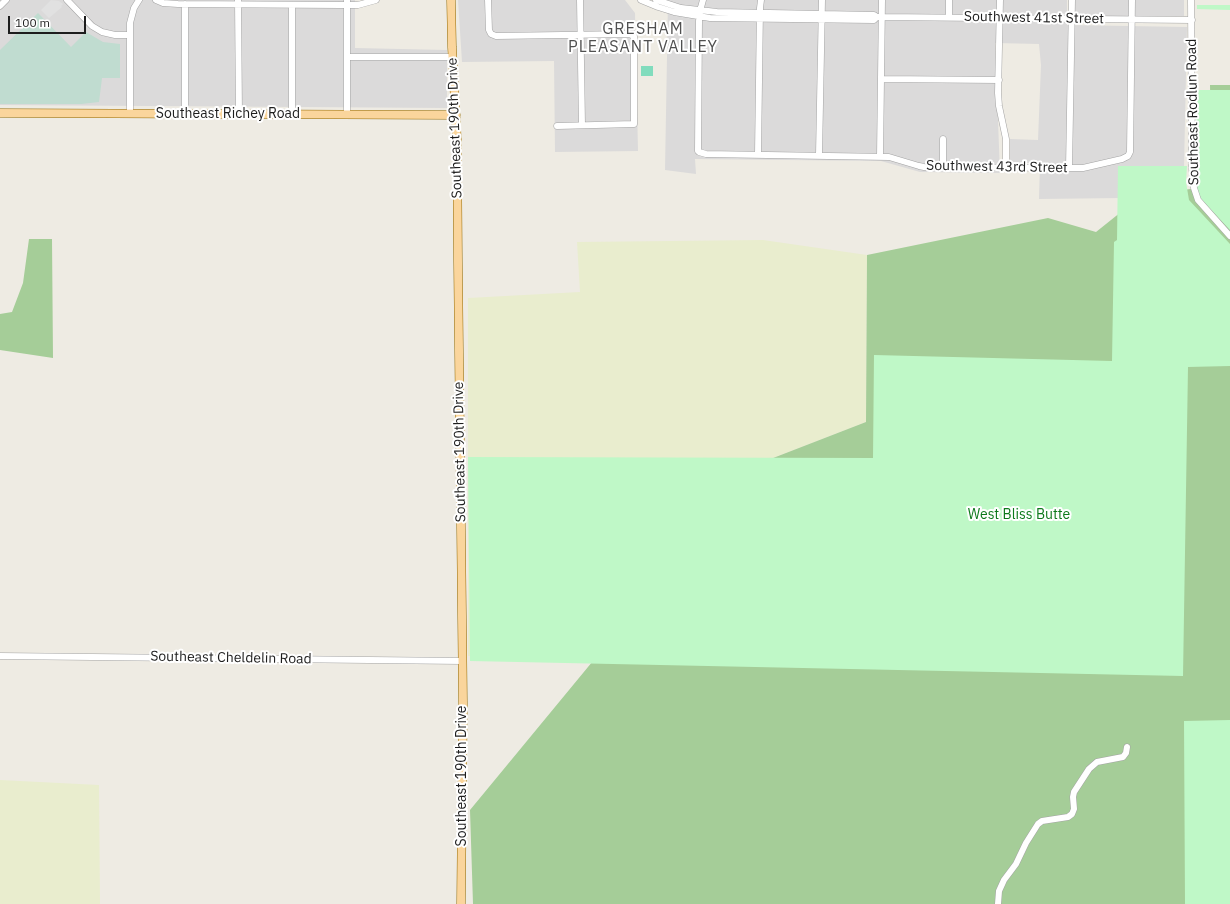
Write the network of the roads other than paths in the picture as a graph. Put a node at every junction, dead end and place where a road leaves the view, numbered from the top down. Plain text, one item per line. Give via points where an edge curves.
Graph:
1 (6, 0) edge
2 (67, 0) edge
3 (139, 0) edge
4 (156, 0) edge
5 (376, 0) edge
6 (451, 0) edge
7 (488, 0) edge
8 (580, 0) edge
9 (641, 0) edge
10 (656, 0) edge
11 (703, 0) edge
12 (761, 0) edge
13 (822, 0) edge
14 (882, 0) edge
15 (949, 0) edge
16 (1000, 0) edge
17 (1072, 0) edge
18 (1132, 0) edge
19 (1192, 0) edge
20 (238, 2) edge
21 (347, 3) edge
22 (185, 4) junction
23 (292, 5) junction
24 (0, 6) edge
25 (700, 14) junction
26 (760, 16) junction
27 (822, 17) junction
28 (880, 17) junction
29 (949, 17) junction
30 (1000, 18) junction
31 (1072, 19) junction
32 (1132, 19) junction
33 (1192, 20) junction
34 (130, 35) junction
35 (581, 35) junction
36 (347, 57) junction
37 (452, 57) junction
38 (881, 79) junction
39 (999, 80) junction
40 (0, 113) edge
41 (130, 114) junction
42 (185, 114) junction
43 (239, 114) junction
44 (292, 114) junction
45 (347, 115) junction
46 (456, 115) junction
47 (582, 125) junction
48 (557, 126) dead end
49 (943, 139) dead end
50 (758, 154) junction
51 (819, 155) junction
52 (880, 157) junction
53 (943, 167) junction
54 (1006, 167) junction
55 (1069, 168) junction
56 (1230, 236) edge
57 (0, 656) edge
58 (462, 661) junction
59 (1127, 747) dead end
60 (461, 904) edge
61 (998, 904) edge

1 - 24 street
2 - 34 street via 92,26 102,32
3 - 34 street via 131,16
4 - 22 street via 163,3
5 - 21 street via 358,4
6 - 37 main road, Southeast 190th Drive
7 - 35 street via 489,30 496,36
8 - 35 street
9 - 25 street, Southwest 41st Street via 666,10
10 - 25 street, Southwest 41st Street
11 - 25 street
12 - 26 street
13 - 27 street
14 - 28 street
15 - 29 street
16 - 30 street
17 - 31 street
18 - 32 street
19 - 33 street, Southeast Rodlun Road
20 - 22 street
20 - 23 street
20 - 43 street
21 - 23 street
21 - 36 street
22 - 42 street
23 - 44 street
25 - 26 street, Southwest 41st Street
25 - 50 street, Southwest 43rd Street via 698,151 706,154
26 - 27 street, Southwest 41st Street
26 - 50 street
27 - 28 street, Southwest 41st Street
27 - 51 street
28 - 29 street, Southwest 41st Street
28 - 38 street
29 - 30 street, Southwest 41st Street
30 - 31 street, Southwest 41st Street
30 - 39 street
31 - 32 street, Southwest 41st Street
31 - 55 street
32 - 33 street, Southwest 41st Street
32 - 55 street, Southwest 43rd Street via 1131,148 1128,155 1122,159 1083,168
33 - 56 street, Southeast Rodlun Road via 1194,188 1198,200
34 - 41 street
35 - 47 street
35 - 47 street via 633,35 634,43 634,124
36 - 37 street
36 - 45 street
37 - 46 main road, Southeast 190th Drive
38 - 39 street
38 - 52 street
39 - 54 street via 999,106 1006,140
40 - 41 main road, Southeast Richey Road
41 - 42 main road, Southeast Richey Road
42 - 43 main road, Southeast Richey Road
43 - 44 main road, Southeast Richey Road
44 - 45 main road, Southeast Richey Road
45 - 46 main road, Southeast Richey Road
46 - 58 main road, Southeast 190th Drive
47 - 48 street
49 - 53 street
50 - 51 street, Southwest 43rd Street
51 - 52 street, Southwest 43rd Street
52 - 53 street, Southwest 43rd Street via 889,157 919,166
53 - 54 street, Southwest 43rd Street
54 - 55 street, Southwest 43rd Street
57 - 58 street, Southeast Cheldelin Road
58 - 60 main road, Southeast 190th Drive
59 - 61 street via 1122,757 1096,762 1089,768 1074,792 1072,814 1038,824 1004,880 999,891

